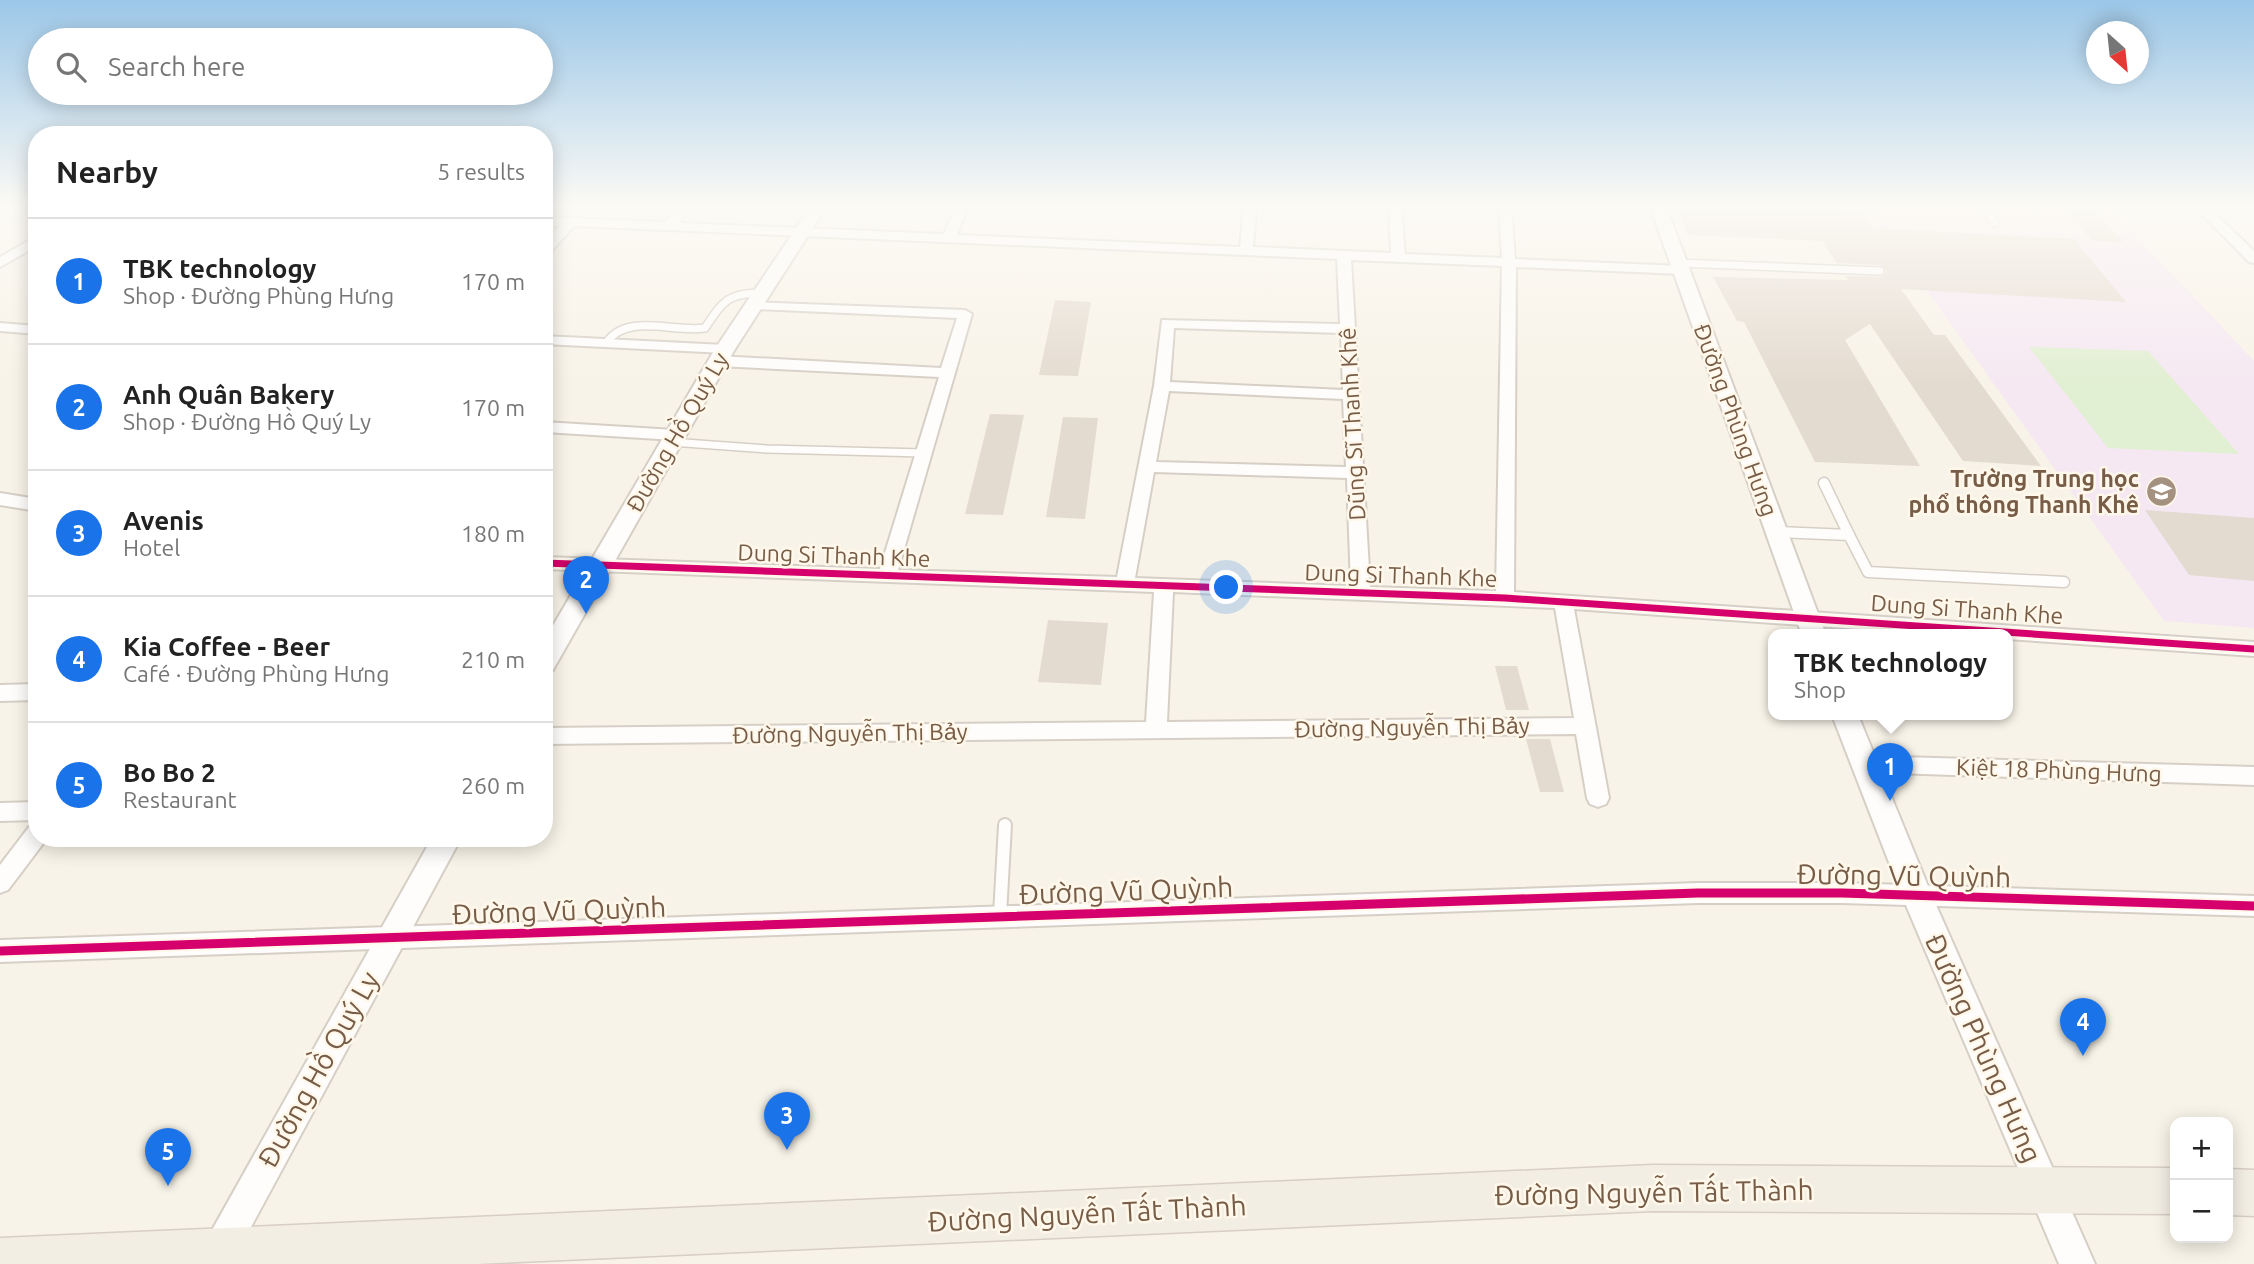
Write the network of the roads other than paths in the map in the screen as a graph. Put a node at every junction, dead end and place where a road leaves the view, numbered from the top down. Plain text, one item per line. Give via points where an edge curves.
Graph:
1 (1509, 264) edge
2 (781, 265) edge
3 (1344, 265) edge
4 (1594, 265) edge
5 (1681, 266) junction
6 (1880, 271) dead end
7 (758, 299) junction
8 (0, 327) edge
9 (28, 329) edge
10 (1348, 329) junction
11 (553, 341) edge
12 (606, 344) junction
13 (722, 355) junction
14 (947, 373) junction
15 (1162, 386) junction
16 (1351, 396) junction
17 (553, 428) edge
18 (673, 438) junction
19 (923, 453) junction
20 (1147, 467) junction
21 (1355, 473) junction
22 (1824, 483) dead end
23 (0, 499) edge
24 (28, 504) edge
25 (1777, 533) junction
26 (1849, 535) junction
27 (553, 564) edge
28 (598, 566) junction
29 (887, 576) junction
30 (2064, 582) dead end
31 (1125, 584) junction
32 (1164, 585) junction
33 (1361, 592) junction
34 (1505, 598) junction
35 (1563, 601) junction
36 (1811, 626) edge
37 (1869, 629) edge
38 (2013, 636) edge
39 (553, 647) edge
40 (2254, 649) edge
41 (28, 692) edge
42 (0, 693) edge
43 (1847, 720) edge
44 (1585, 726) junction
45 (1156, 730) junction
46 (553, 736) edge
47 (1864, 764) junction
48 (2254, 776) edge
49 (1598, 798) dead end
50 (28, 811) edge
51 (0, 813) edge
52 (1005, 825) dead end
53 (28, 846) edge
54 (442, 847) edge
55 (0, 883) edge
56 (1917, 896) junction
57 (2254, 906) edge
58 (1000, 915) junction
59 (392, 937) junction
60 (0, 950) edge
61 (2046, 1189) junction
62 (2170, 1191) edge
63 (2233, 1192) edge
64 (2254, 1193) edge
65 (214, 1258) edge
66 (0, 1262) edge
67 (2077, 1264) edge

1 - 34 street
2 - 7 street, Đường Hồ Quý Ly
3 - 10 street, Dũng Sĩ Thanh Khê
4 - 5 street
5 - 6 lane
5 - 25 street, Đường Phùng Hưng
7 - 12 lane via 744,293 724,300 705,328 628,327 615,332
7 - 13 street, Đường Hồ Quý Ly
7 - 14 street via 965,314
8 - 9 street
10 - 15 street via 1167,323
10 - 16 street, Dũng Sĩ Thanh Khê
11 - 12 street
12 - 13 street
13 - 14 street
13 - 18 street, Đường Hồ Quý Ly
14 - 19 street
15 - 16 street
15 - 20 street
16 - 21 street, Dũng Sĩ Thanh Khê
17 - 18 street
18 - 19 lane via 767,449
18 - 28 street, Đường Hồ Quý Ly
19 - 29 street
20 - 21 street
20 - 31 street
21 - 33 street, Dũng Sĩ Thanh Khê
22 - 26 lane
23 - 24 street
25 - 26 lane
25 - 36 street, Đường Phùng Hưng
26 - 30 lane via 1868,572
27 - 28 street, Dung Si Thanh Khe
28 - 29 street, Dung Si Thanh Khe
28 - 39 street, Đường Hồ Quý Ly
29 - 31 street, Dung Si Thanh Khe
31 - 32 street, Dung Si Thanh Khe
32 - 33 street, Dung Si Thanh Khe
32 - 45 street
33 - 34 street, Dung Si Thanh Khe
34 - 35 street, Dung Si Thanh Khe
35 - 36 street, Dung Si Thanh Khe
35 - 44 street
36 - 37 street, Dung Si Thanh Khe
38 - 40 street, Dung Si Thanh Khe
41 - 42 street
43 - 47 street, Đường Phùng Hưng
44 - 45 street, Đường Nguyễn Thị Bảy
44 - 49 street
45 - 46 street, Đường Nguyễn Thị Bảy
47 - 48 street, Kiệt 18 Phùng Hưng
47 - 56 street, Đường Phùng Hưng
50 - 51 street
52 - 58 lane
53 - 55 street
54 - 59 street, Đường Hồ Quý Ly
56 - 57 street, Đường Vũ Quỳnh
56 - 58 street, Đường Vũ Quỳnh via 1698,893
56 - 61 street, Đường Phùng Hưng
58 - 59 street, Đường Vũ Quỳnh
59 - 60 street, Đường Vũ Quỳnh
59 - 65 street, Đường Hồ Quý Ly
61 - 62 main road, Đường Nguyễn Tất Thành
61 - 65 main road, Đường Nguyễn Tất Thành via 1653,1188
61 - 67 street, Đường Phùng Hưng
63 - 64 main road
65 - 66 main road, Đường Nguyễn Tất Thành

